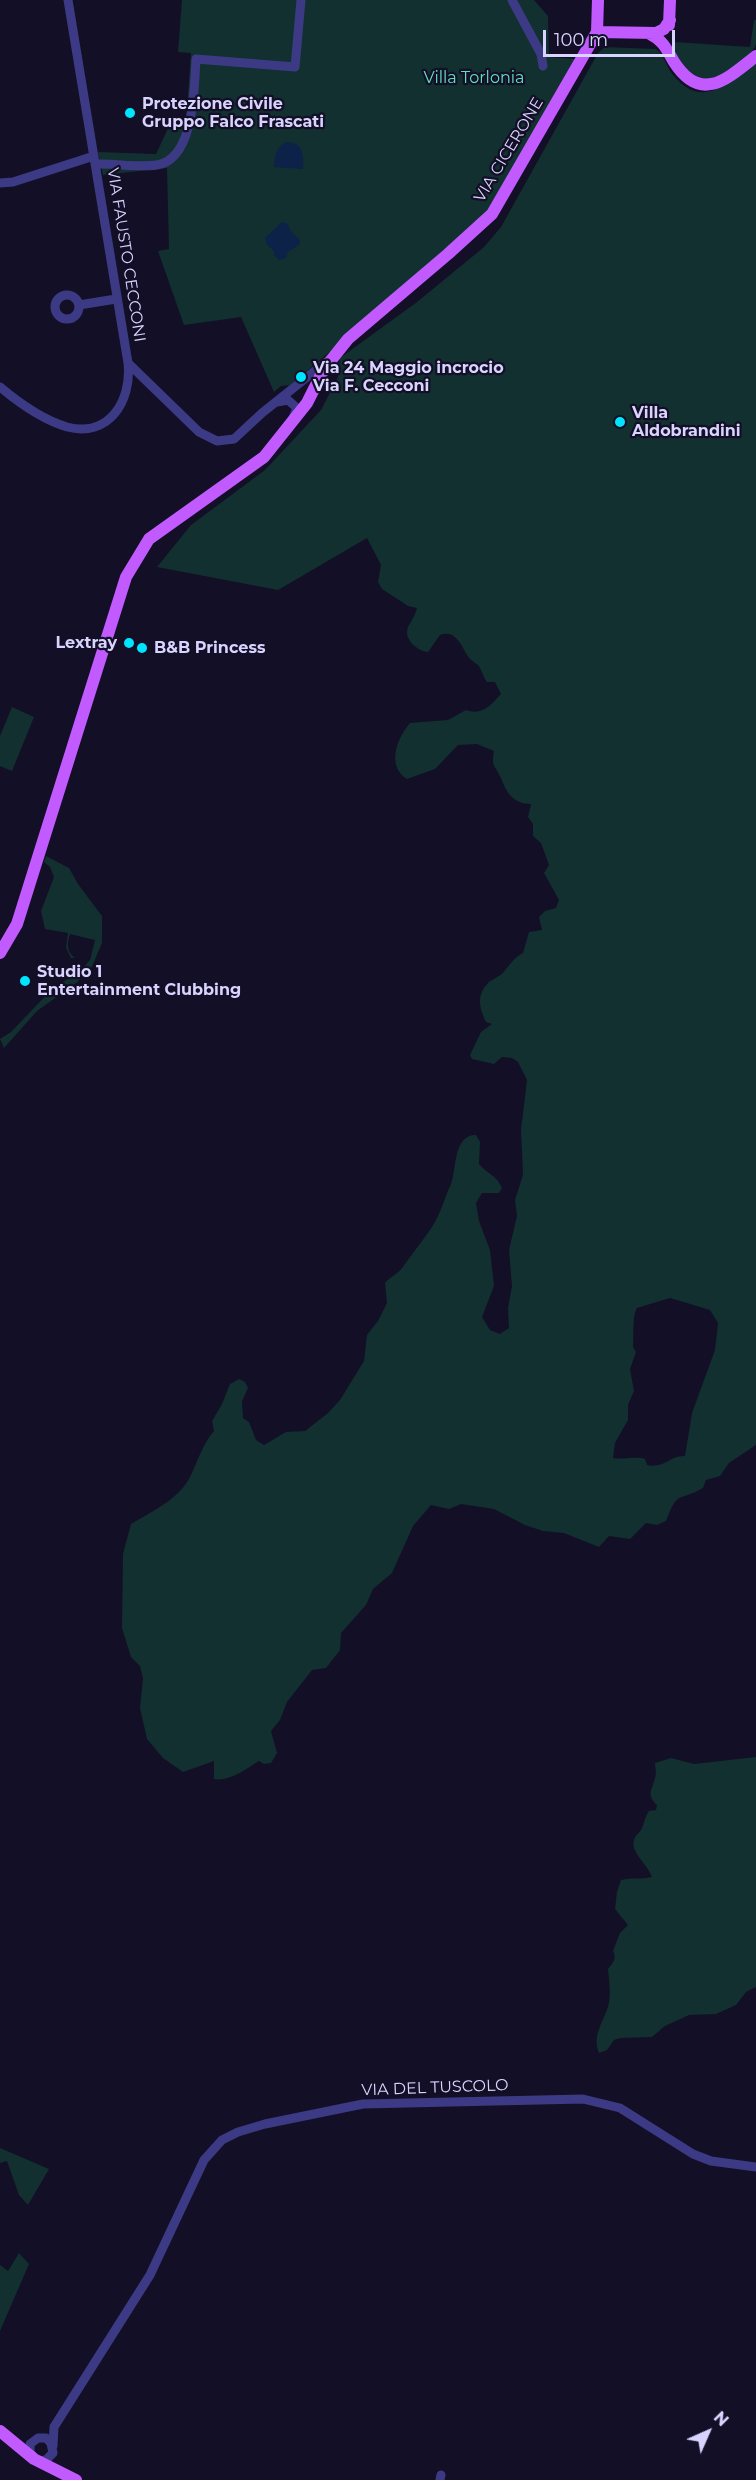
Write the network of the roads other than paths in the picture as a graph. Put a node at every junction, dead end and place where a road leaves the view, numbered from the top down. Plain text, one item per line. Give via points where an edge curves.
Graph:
1 (68, 0) edge
2 (301, 0) edge
3 (512, 0) edge
4 (597, 0) edge
5 (670, 0) edge
6 (670, 20) junction
7 (597, 32) junction
8 (650, 34) junction
9 (667, 47) junction
10 (756, 56) edge
11 (543, 66) dead end
12 (95, 160) junction
13 (0, 183) edge
14 (116, 299) junction
15 (79, 305) dead end
16 (339, 352) junction
17 (128, 363) junction
18 (0, 387) edge
19 (275, 403) junction
20 (292, 422) junction
21 (0, 953) edge
22 (756, 2167) edge
23 (54, 2427) junction
24 (0, 2431) edge
25 (37, 2438) junction
26 (12, 2442) junction
27 (53, 2448) junction
28 (35, 2459) junction
29 (63, 2474) junction
30 (76, 2480) edge

1 - 12 street, VIA FAUSTO CECCONI
2 - 12 street via 295,66 196,58 191,123 174,154 158,165
3 - 11 street via 542,54
4 - 7 main road
5 - 6 main road
6 - 8 main road via 661,31
6 - 9 main road
7 - 8 main road
7 - 16 main road, VIA CICERONE via 492,214 348,339
8 - 9 main road
9 - 10 main road via 687,78 704,85 721,81
12 - 13 street
12 - 14 street, VIA FAUSTO CECCONI
14 - 15 street
14 - 17 street, VIA FAUSTO CECCONI
16 - 19 street, VIA FAUSTO CECCONI
16 - 20 main road, VIA CICERONE
17 - 18 street via 128,394 120,408 97,425 82,429 66,426 28,408
17 - 19 street, VIA FAUSTO CECCONI via 199,432 217,441 234,439
19 - 20 street via 288,400 297,408
20 - 21 main road, VIA CICERONE via 264,457 149,538 126,576 17,924
22 - 23 street, VIA DEL TUSCOLO via 711,2161 693,2154 620,2108 583,2099 363,2104 238,2132 222,2140 204,2160 150,2275
23 - 25 street
23 - 27 street
24 - 26 main road
25 - 26 street
25 - 27 street via 46,2438
25 - 28 street via 29,2448
26 - 28 main road
27 - 28 street via 49,2459
27 - 29 street via 55,2462
28 - 29 main road
29 - 30 main road

